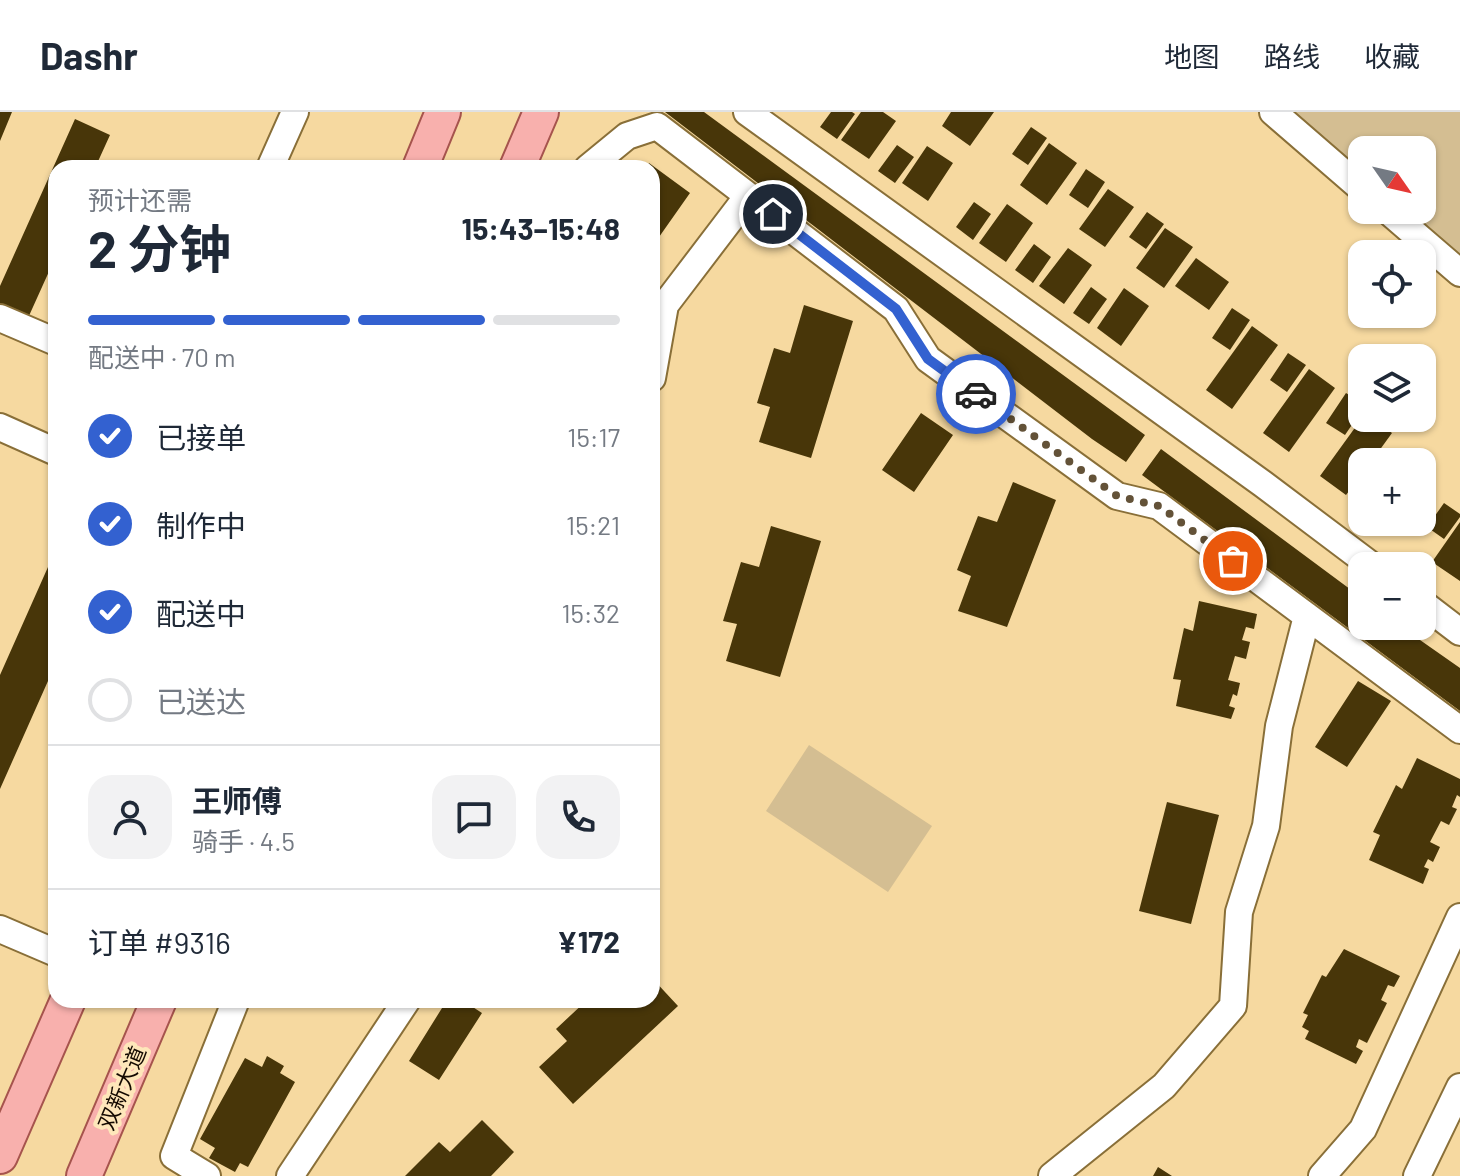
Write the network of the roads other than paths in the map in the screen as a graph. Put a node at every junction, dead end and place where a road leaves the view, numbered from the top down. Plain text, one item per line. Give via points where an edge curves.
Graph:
1 (295, 112) edge
2 (443, 112) edge
3 (541, 112) edge
4 (747, 112) edge
5 (1273, 112) edge
6 (274, 160) edge
7 (423, 160) edge
8 (520, 160) edge
9 (598, 160) edge
10 (1348, 177) edge
11 (748, 196) junction
12 (1403, 224) edge
13 (1460, 273) edge
14 (0, 318) edge
15 (660, 333) edge
16 (48, 339) edge
17 (0, 427) edge
18 (48, 448) edge
19 (1353, 552) edge
20 (1436, 614) edge
21 (1307, 616) junction
22 (1460, 632) edge
23 (1460, 730) edge
24 (1460, 917) edge
25 (0, 929) edge
26 (48, 950) edge
27 (65, 1008) edge
28 (156, 1008) edge
29 (233, 1008) edge
30 (402, 1008) edge
31 (1460, 1087) edge
32 (0, 1156) edge
33 (84, 1176) edge
34 (207, 1176) edge
35 (290, 1176) edge
36 (1052, 1176) edge
37 (1322, 1176) edge
38 (1417, 1176) edge

1 - 6 street
2 - 7 main road
3 - 8 main road
4 - 19 street
5 - 10 street
9 - 11 street via 627,136 657,126
11 - 15 street via 665,305
11 - 21 street via 896,309 928,359 1117,496 1159,506
12 - 13 street
14 - 16 street
17 - 18 street
20 - 22 street
21 - 23 street
21 - 36 street via 1279,726 1266,826 1239,912 1233,1006 1164,1086
24 - 37 street via 1363,1129
25 - 26 street
27 - 32 main road
28 - 33 main road, 双新大道
29 - 34 street via 174,1156
30 - 35 street
31 - 38 street

